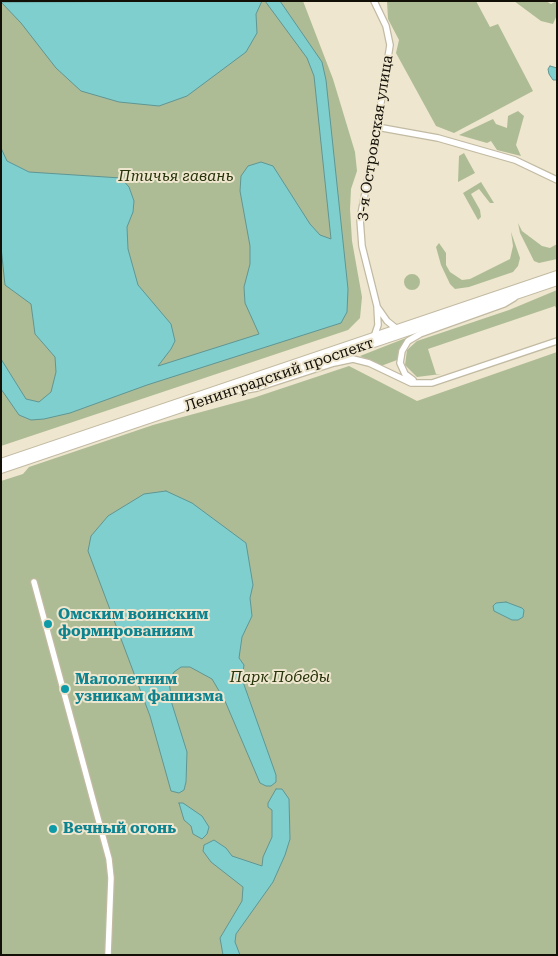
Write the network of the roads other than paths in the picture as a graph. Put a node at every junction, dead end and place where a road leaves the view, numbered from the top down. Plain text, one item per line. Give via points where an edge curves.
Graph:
1 (374, 1) edge
2 (377, 127) junction
3 (557, 180) edge
4 (557, 275) edge
5 (557, 281) edge
6 (524, 292) junction
7 (377, 306) junction
8 (397, 329) junction
9 (374, 337) junction
10 (557, 341) edge
11 (427, 384) junction
12 (229, 392) junction
13 (1, 463) edge
14 (1, 470) edge
15 (34, 582) dead end
16 (108, 955) edge

1 - 2 street, 3-я Островская улица via 386,26 390,45
2 - 3 street via 446,140 515,160
2 - 7 street, 3-я Островская улица via 360,219 362,246
4 - 8 main road, Ленинградский проспект
5 - 6 main road, Ленинградский проспект
6 - 11 street via 504,304 408,341 400,355 403,371 412,380
6 - 12 main road, Ленинградский проспект
7 - 8 street
7 - 9 street via 378,325
8 - 9 main road, Ленинградский проспект
9 - 13 main road, Ленинградский проспект
10 - 11 street
11 - 12 street via 411,383 369,363 354,360 334,363 257,388
12 - 14 main road, Ленинградский проспект
15 - 16 street via 109,859

